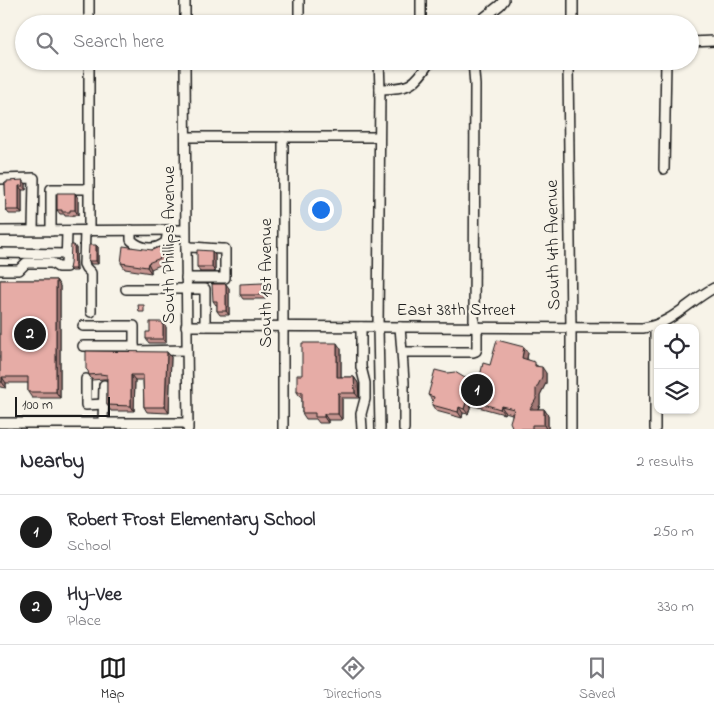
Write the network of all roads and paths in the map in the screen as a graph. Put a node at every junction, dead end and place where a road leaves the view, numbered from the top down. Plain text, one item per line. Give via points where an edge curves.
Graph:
1 (88, 0) edge
2 (185, 0) edge
3 (299, 0) edge
4 (421, 0) edge
5 (504, 0) edge
6 (572, 0) edge
7 (89, 15) edge
8 (185, 15) edge
9 (299, 15) edge
10 (422, 15) edge
11 (487, 15) edge
12 (573, 15) edge
13 (714, 41) edge
14 (699, 42) edge
15 (89, 70) edge
16 (185, 70) edge
17 (379, 70) edge
18 (424, 70) edge
19 (474, 70) edge
20 (568, 70) edge
21 (666, 70) edge
22 (380, 89) junction
23 (186, 137) junction
24 (283, 137) junction
25 (379, 137) junction
26 (664, 169) dead end
27 (0, 179) edge
28 (89, 189) junction
29 (33, 230) junction
30 (131, 230) junction
31 (168, 230) junction
32 (186, 230) junction
33 (0, 231) edge
34 (51, 231) junction
35 (68, 231) junction
36 (87, 231) junction
37 (186, 247) junction
38 (0, 254) edge
39 (67, 254) junction
40 (0, 270) edge
41 (186, 278) junction
42 (714, 288) edge
43 (126, 289) dead end
44 (186, 289) junction
45 (91, 312) dead end
46 (659, 324) edge
47 (84, 326) dead end
48 (186, 326) junction
49 (205, 326) junction
50 (283, 326) junction
51 (654, 326) edge
52 (361, 327) junction
53 (378, 327) junction
54 (400, 327) junction
55 (476, 327) junction
56 (572, 328) junction
57 (84, 346) dead end
58 (134, 346) junction
59 (186, 350) junction
60 (402, 352) junction
61 (655, 369) edge
62 (86, 379) dead end
63 (104, 385) dead end
64 (104, 404) junction
65 (0, 423) edge
66 (112, 425) edge
67 (82, 426) edge
68 (131, 426) edge
69 (167, 426) edge
70 (188, 426) edge
71 (283, 429) edge
72 (362, 429) edge
73 (380, 429) edge
74 (404, 429) edge
75 (571, 429) edge
76 (655, 429) edge

1 - 7 street
2 - 8 street
3 - 9 street
4 - 10 street
5 - 11 street
6 - 12 street
13 - 14 street
15 - 28 street
16 - 23 street, South Phillips Avenue
17 - 22 street
18 - 22 street via 412,84
19 - 55 street
20 - 56 street, South 4th Avenue
21 - 26 street
22 - 25 street
23 - 24 street
23 - 32 street, South Phillips Avenue
24 - 25 street
24 - 50 street, South 1st Avenue
25 - 53 street
27 - 29 street via 34,178
28 - 34 street via 51,189
28 - 36 street
29 - 33 street
29 - 34 street
30 - 31 street
30 - 31 street via 131,240 136,244 154,248 166,242
30 - 36 street
31 - 32 street
32 - 37 street, South Phillips Avenue
34 - 35 street
35 - 36 street
35 - 39 street
36 - 45 street via 84,264 91,273
37 - 41 street, South Phillips Avenue
37 - 41 street via 225,249 225,278
38 - 39 street
39 - 40 street via 66,267 52,263 26,263 19,270
41 - 44 street, South Phillips Avenue
42 - 46 street, East 38th Street
43 - 44 street
44 - 48 street, South Phillips Avenue
44 - 49 street via 205,289
47 - 58 street via 134,326
48 - 49 street, East 38th Street
48 - 59 street, South Phillips Avenue
49 - 50 street, East 38th Street
50 - 52 street, East 38th Street
50 - 71 street, South 1st Avenue
51 - 56 street, East 38th Street
52 - 53 street, East 38th Street
52 - 72 street via 361,367 365,382
53 - 54 street, East 38th Street
53 - 73 street
54 - 55 street, East 38th Street
54 - 60 street
55 - 56 street, East 38th Street
55 - 60 street via 476,351
56 - 75 street, South 4th Avenue
57 - 58 street
58 - 59 street via 134,350
59 - 70 street, South Phillips Avenue
60 - 74 street
61 - 76 street
62 - 64 street via 86,404
63 - 64 street
64 - 66 street
65 - 67 street
66 - 67 street
66 - 68 street
68 - 69 street
69 - 70 street

